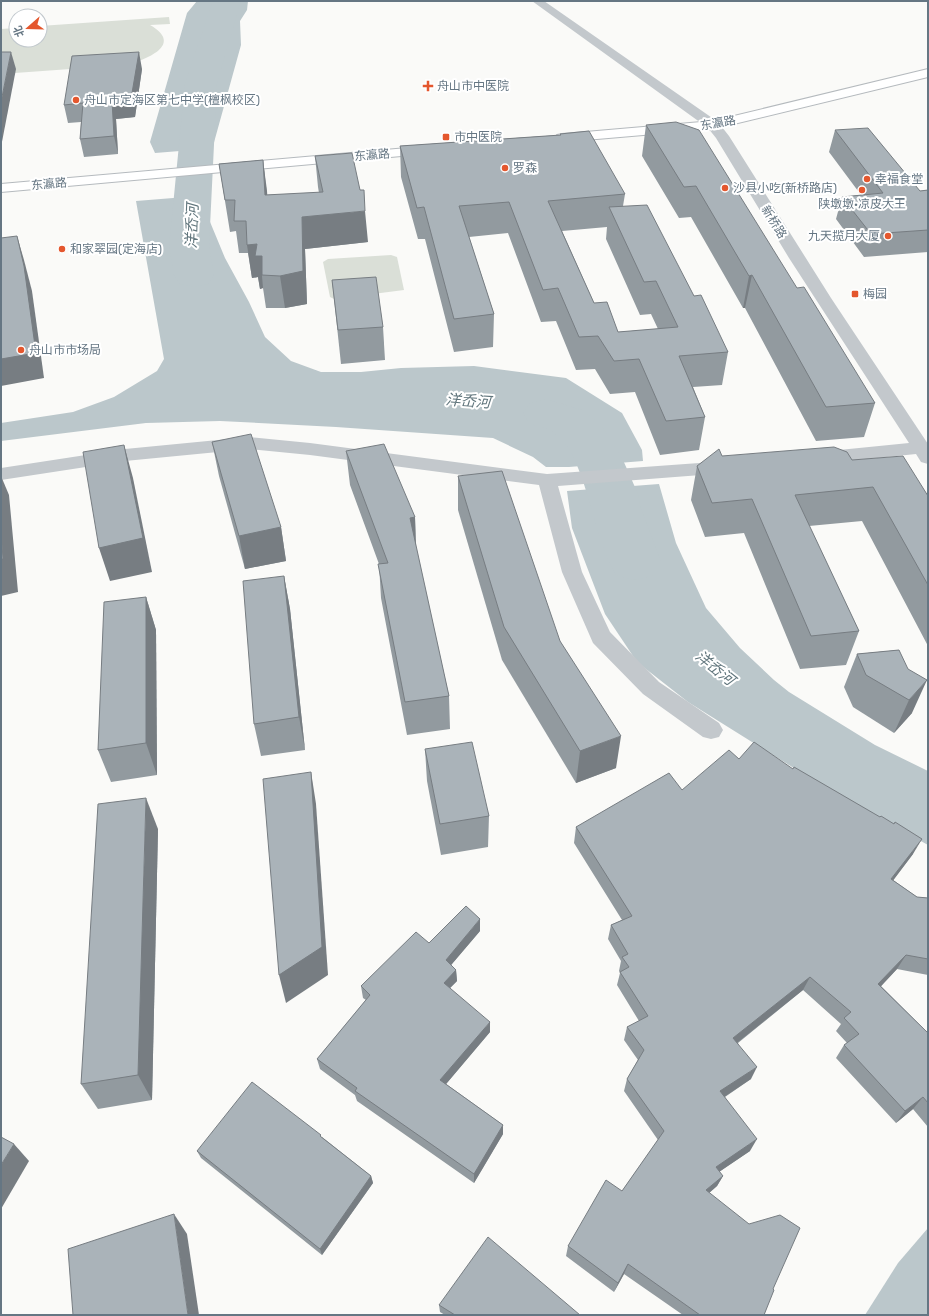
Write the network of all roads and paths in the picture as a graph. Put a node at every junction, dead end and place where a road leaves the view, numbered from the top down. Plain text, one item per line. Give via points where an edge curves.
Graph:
1 (537, 1) edge
2 (928, 73) edge
3 (724, 131) junction
4 (552, 145) edge
5 (438, 155) edge
6 (126, 181) junction
7 (1, 188) edge
8 (1, 197) edge
9 (925, 453) edge
10 (803, 459) edge
11 (748, 464) edge
12 (1, 474) edge
13 (547, 480) junction
14 (711, 730) dead end

1 - 3 street, 新桥路
2 - 3 main road, 东瀛路
3 - 4 main road, 东瀛路
3 - 9 street, 新桥路 via 780,232
5 - 6 main road, 东瀛路
6 - 7 main road, 东瀛路
6 - 8 main road, 东瀛路
9 - 10 street
11 - 13 street
12 - 13 street via 125,455 249,443
13 - 14 street via 572,572 601,637 651,688

